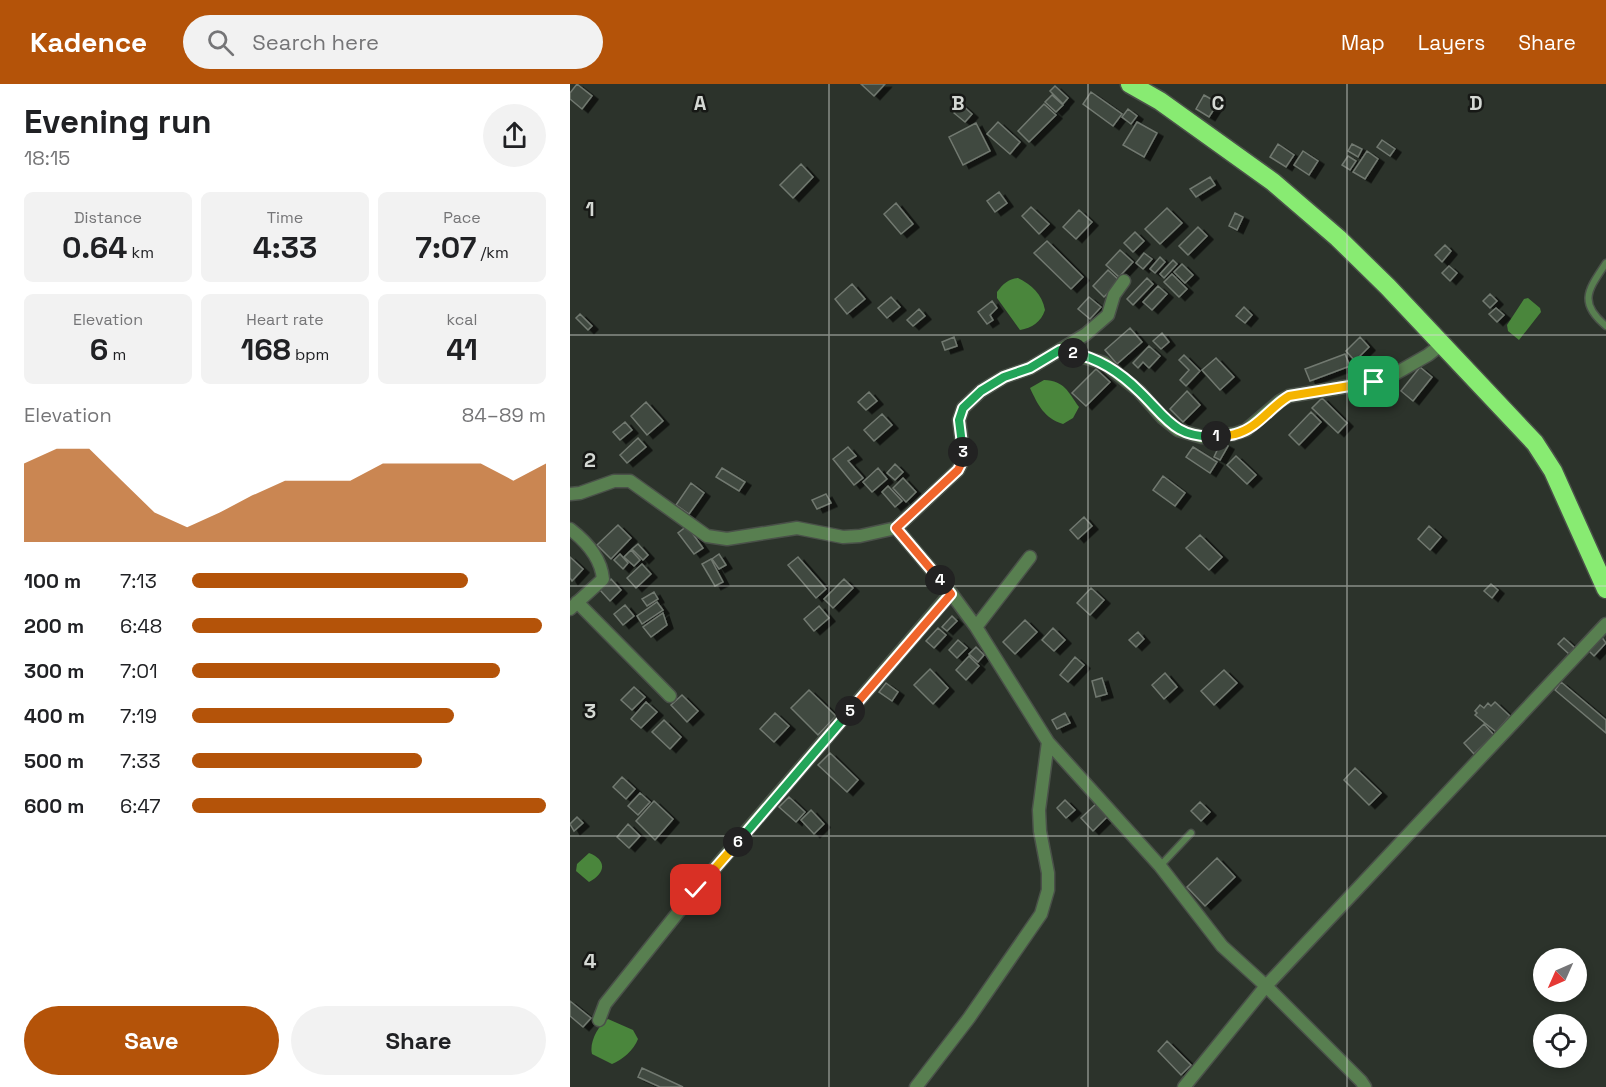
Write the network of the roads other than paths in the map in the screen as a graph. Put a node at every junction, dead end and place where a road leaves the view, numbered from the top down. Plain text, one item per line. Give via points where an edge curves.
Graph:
1 (1130, 84) edge
2 (1606, 263) edge
3 (1124, 281) dead end
4 (1606, 326) edge
5 (1442, 344) junction
6 (1060, 350) junction
7 (570, 494) edge
8 (896, 528) junction
9 (570, 529) edge
10 (1030, 557) dead end
11 (1606, 589) edge
12 (951, 594) junction
13 (574, 606) edge
14 (1606, 624) edge
15 (976, 627) junction
16 (670, 696) dead end
17 (1048, 742) junction
18 (1191, 833) dead end
19 (1160, 866) junction
20 (1266, 986) junction
21 (599, 1020) dead end
22 (916, 1087) edge
23 (1184, 1087) edge
24 (1365, 1087) edge

1 - 5 highway via 1273,182 1338,238
2 - 4 lane via 1587,301 1590,310
3 - 6 street via 1113,294 1108,315
5 - 6 street via 1393,375 1374,382 1289,396 1246,430 1203,437 1178,430 1104,363
5 - 11 highway via 1535,443 1553,471
6 - 8 street via 1030,368 1004,377 963,408 959,420 964,458 958,470
7 - 8 street via 614,481 630,481 707,536 727,539 797,528 843,537
8 - 12 street
9 - 13 street via 594,552 603,579
10 - 15 street
12 - 15 street
12 - 21 street via 696,890 605,1004
13 - 16 street
14 - 20 street
15 - 17 street
17 - 19 street
17 - 22 street via 1039,810 1048,873 1045,904 969,1018
18 - 19 lane
19 - 20 street via 1222,946
20 - 23 street
20 - 24 street

